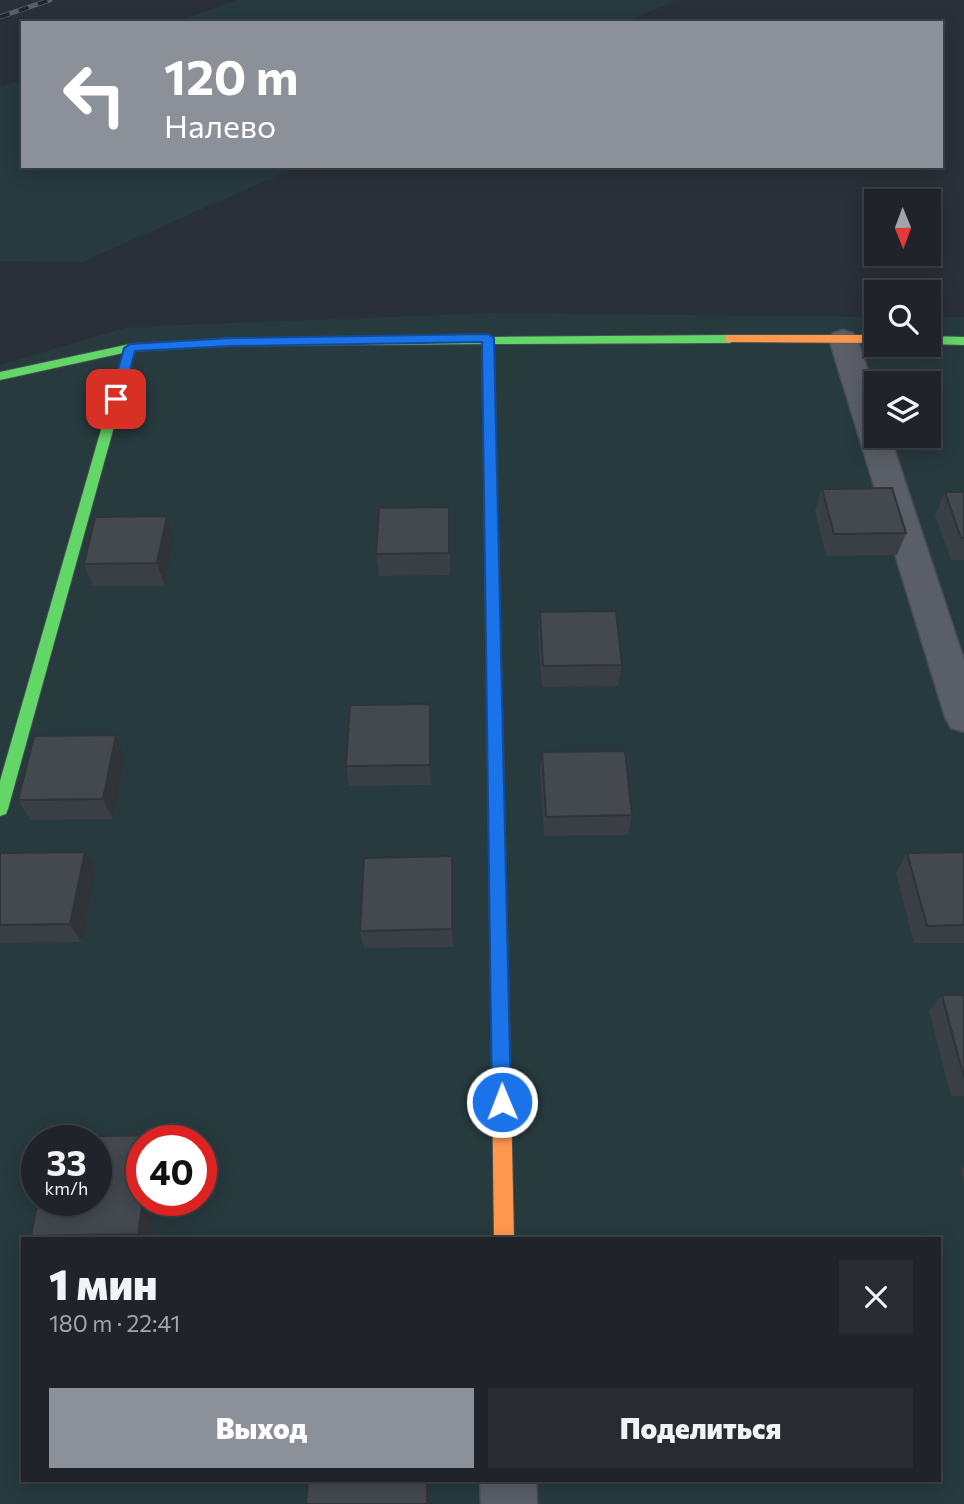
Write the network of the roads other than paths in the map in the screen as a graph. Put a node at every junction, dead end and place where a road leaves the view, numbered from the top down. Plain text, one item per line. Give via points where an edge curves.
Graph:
1 (488, 338) junction
2 (843, 339) junction
3 (864, 340) edge
4 (941, 340) edge
5 (964, 341) edge
6 (130, 348) junction
7 (0, 376) edge
8 (964, 717) edge
9 (0, 809) edge
10 (504, 1237) edge
11 (508, 1482) edge
12 (509, 1504) edge

1 - 2 street
1 - 6 street
1 - 10 street
2 - 3 street
2 - 8 street
4 - 5 street
6 - 7 street
6 - 9 street
11 - 12 street

